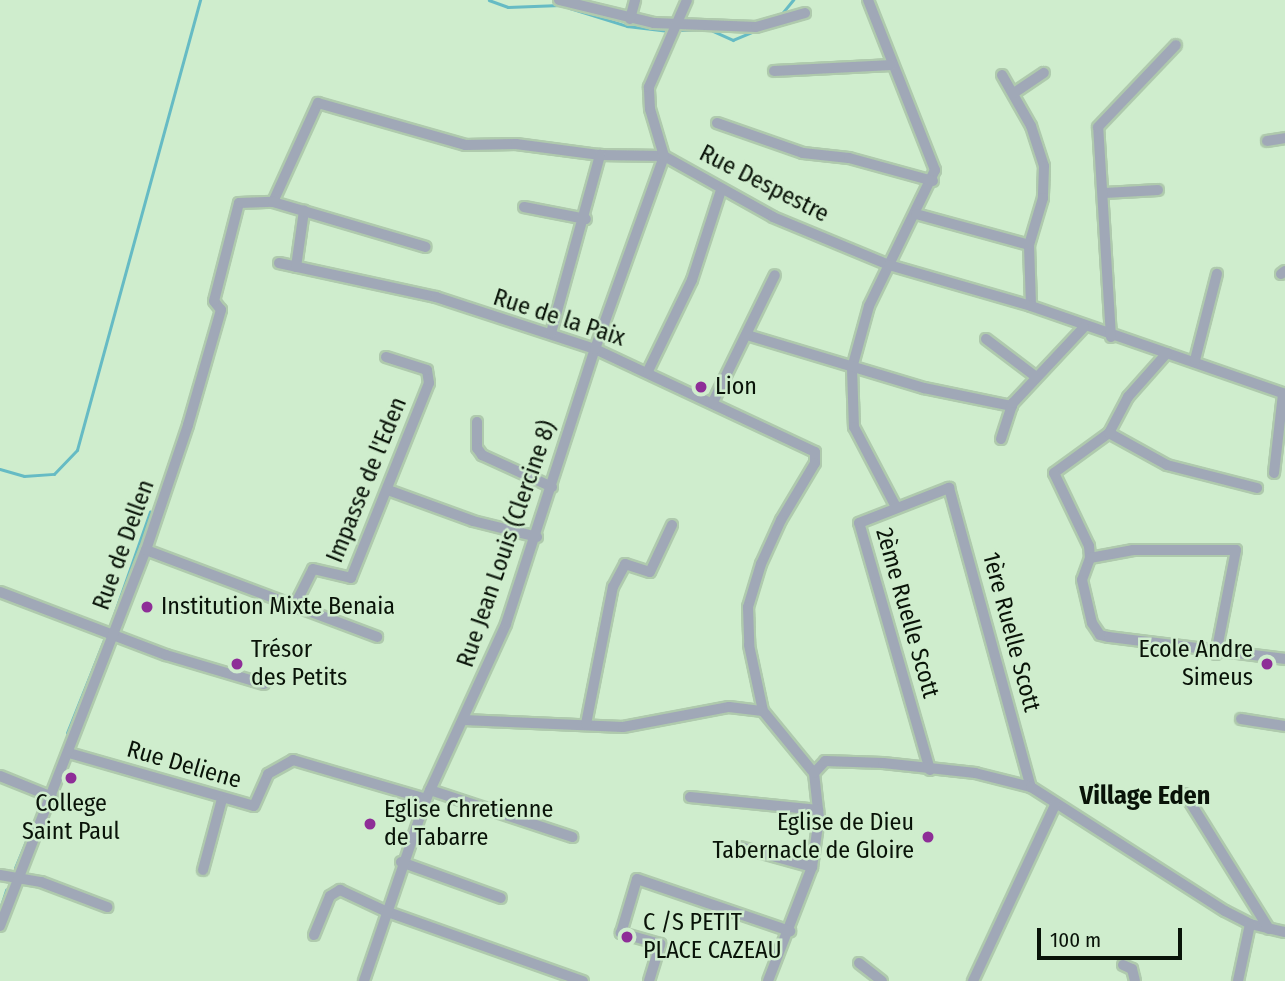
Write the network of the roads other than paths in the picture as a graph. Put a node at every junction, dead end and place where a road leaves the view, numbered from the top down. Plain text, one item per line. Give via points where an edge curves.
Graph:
1 (559, 0) edge
2 (635, 0) edge
3 (687, 0) edge
4 (868, 0) edge
5 (805, 13) dead end
6 (630, 19) junction
7 (677, 28) junction
8 (1177, 45) dead end
9 (892, 65) junction
10 (774, 71) dead end
11 (1044, 73) dead end
12 (1002, 75) dead end
13 (1014, 93) junction
14 (717, 123) dead end
15 (1285, 138) edge
16 (1267, 141) dead end
17 (600, 155) junction
18 (664, 156) junction
19 (933, 181) junction
20 (721, 190) junction
21 (1158, 190) dead end
22 (1105, 193) junction
23 (273, 202) junction
24 (524, 207) dead end
25 (304, 211) junction
26 (916, 214) junction
27 (586, 219) junction
28 (1029, 245) junction
29 (426, 247) dead end
30 (279, 263) dead end
31 (889, 265) junction
32 (296, 267) junction
33 (1217, 274) dead end
34 (775, 275) dead end
35 (1031, 306) junction
36 (1084, 327) junction
37 (551, 333) junction
38 (747, 335) junction
39 (1111, 337) junction
40 (986, 339) dead end
41 (595, 349) junction
42 (1167, 353) junction
43 (386, 358) dead end
44 (1195, 360) junction
45 (852, 368) junction
46 (648, 372) junction
47 (1036, 377) junction
48 (1284, 394) edge
49 (713, 402) junction
50 (1012, 406) junction
51 (477, 422) dead end
52 (1109, 433) junction
53 (1001, 439) dead end
54 (1274, 474) dead end
55 (552, 487) junction
56 (1257, 488) dead end
57 (951, 489) joint
58 (388, 490) junction
59 (896, 507) junction
60 (671, 525) dead end
61 (537, 537) junction
62 (146, 550) junction
63 (1090, 558) junction
64 (0, 592) edge
65 (295, 605) junction
66 (113, 635) junction
67 (377, 637) dead end
68 (1216, 654) junction
69 (1285, 659) edge
70 (264, 684) dead end
71 (764, 711) junction
72 (1241, 719) dead end
73 (464, 720) junction
74 (586, 724) junction
75 (1285, 726) edge
76 (69, 753) junction
77 (930, 770) junction
78 (814, 773) junction
79 (0, 776) edge
80 (1031, 787) junction
81 (1185, 794) dead end
82 (428, 795) junction
83 (52, 797) junction
84 (690, 797) dead end
85 (222, 799) junction
86 (1055, 805) junction
87 (818, 810) junction
88 (572, 836) dead end
89 (740, 847) dead end
90 (401, 862) junction
91 (812, 867) junction
92 (203, 870) dead end
93 (0, 874) edge
94 (20, 880) junction
95 (501, 898) dead end
96 (107, 908) dead end
97 (385, 911) junction
98 (1250, 924) junction
99 (0, 926) edge
100 (1269, 929) junction
101 (790, 931) junction
102 (1285, 932) edge
103 (314, 935) dead end
104 (859, 963) dead end
105 (1123, 965) dead end
106 (364, 981) edge
107 (583, 981) edge
108 (649, 981) edge
109 (768, 981) edge
110 (882, 981) edge
111 (973, 981) edge
112 (1135, 981) edge
113 (1238, 981) edge

1 - 6 street
2 - 6 street
3 - 7 street
4 - 9 street
5 - 7 street via 756,27
6 - 7 street
7 - 18 street via 649,86 650,108
8 - 22 street via 1098,127
9 - 10 street
9 - 19 street via 934,165
11 - 13 street
12 - 13 street
13 - 28 street via 1044,166 1043,198
14 - 19 street via 803,153 849,158
15 - 16 street
17 - 18 street, Rue Despestre
17 - 23 street, Rue Despestre via 516,144 465,145 318,103
17 - 27 street
18 - 20 street, Rue Despestre
18 - 41 street, Rue Jean Louis (Clercine 8)
19 - 26 street
20 - 31 street, Rue Despestre
20 - 46 street via 692,280
21 - 22 street
22 - 39 street
23 - 25 street
23 - 62 street, Rue de Dellen via 239,203 214,301 222,310
24 - 27 street
25 - 29 street
25 - 32 street
26 - 28 street
26 - 31 street
27 - 37 street
28 - 35 street
30 - 32 street, Rue de la Paix
31 - 35 street, Rue Despestre
31 - 45 street via 869,306
32 - 37 street, Rue de la Paix via 436,297
33 - 44 street
34 - 38 street
35 - 36 street, Rue Despestre
36 - 39 street, Rue Despestre
36 - 47 street
37 - 41 street, Rue de la Paix
38 - 45 street
38 - 49 street
39 - 42 street, Rue Despestre
40 - 47 street
41 - 46 street, Rue de la Paix
41 - 55 street, Rue Jean Louis (Clercine 8)
42 - 44 street, Rue Despestre
42 - 52 street via 1128,397
43 - 58 street, Impasse de l'Eden via 430,374
44 - 48 street, Rue Despestre
45 - 50 street
45 - 59 street via 854,427
46 - 49 street, Rue de la Paix
47 - 50 street
48 - 54 street
49 - 71 street, Rue de la Paix via 813,449 816,463 781,520 753,583 749,645
50 - 53 street
51 - 55 street via 477,448 482,455
52 - 56 street via 1167,466
52 - 63 street via 1054,473 1089,546
55 - 61 street, Rue Jean Louis (Clercine 8)
57 - 59 street, 2ème Ruelle Scott
57 - 80 street, 1ère Ruelle Scott
58 - 61 street via 473,521
58 - 65 street, Impasse de l'Eden via 351,578 313,569
59 - 77 street, 2ème Ruelle Scott via 859,523
60 - 74 street via 650,572 625,564 612,587
61 - 73 street, Rue Jean Louis (Clercine 8)
62 - 65 street
62 - 66 street, Rue de Dellen
63 - 68 street via 1082,580 1092,623 1100,635
63 - 68 street via 1133,550 1234,549
64 - 66 street
65 - 67 street
66 - 70 street via 228,677
66 - 76 street, Rue de Dellen
68 - 69 street
71 - 74 street via 729,707 690,711 637,726
71 - 78 street
72 - 75 street
73 - 74 street
73 - 82 street, Rue Jean Louis (Clercine 8)
76 - 83 street, Rue de Dellen
76 - 85 street, Rue Deliene
77 - 78 street via 825,761
77 - 80 street via 975,773
78 - 87 street
79 - 83 street
80 - 86 street
81 - 100 street
82 - 85 street, Rue Deliene via 293,760 268,774 256,806
82 - 88 street
82 - 90 street, Rue Jean Louis (Clercine 8)
83 - 94 street, Rue de Dellen
84 - 87 street
85 - 92 street
86 - 98 street
86 - 111 street
87 - 91 street via 820,832
89 - 91 street
90 - 95 street
90 - 97 street, Rue Jean Louis (Clercine 8)
91 - 101 street
93 - 94 street
94 - 96 street via 41,882
94 - 99 street, Rue de Dellen
97 - 103 street via 340,890 330,896
97 - 106 street, Rue Jean Louis (Clercine 8)
97 - 107 street
98 - 100 street
98 - 113 street
100 - 102 street
101 - 108 street via 637,879 621,933 660,944
101 - 109 street
104 - 110 street
105 - 112 street via 1132,970

